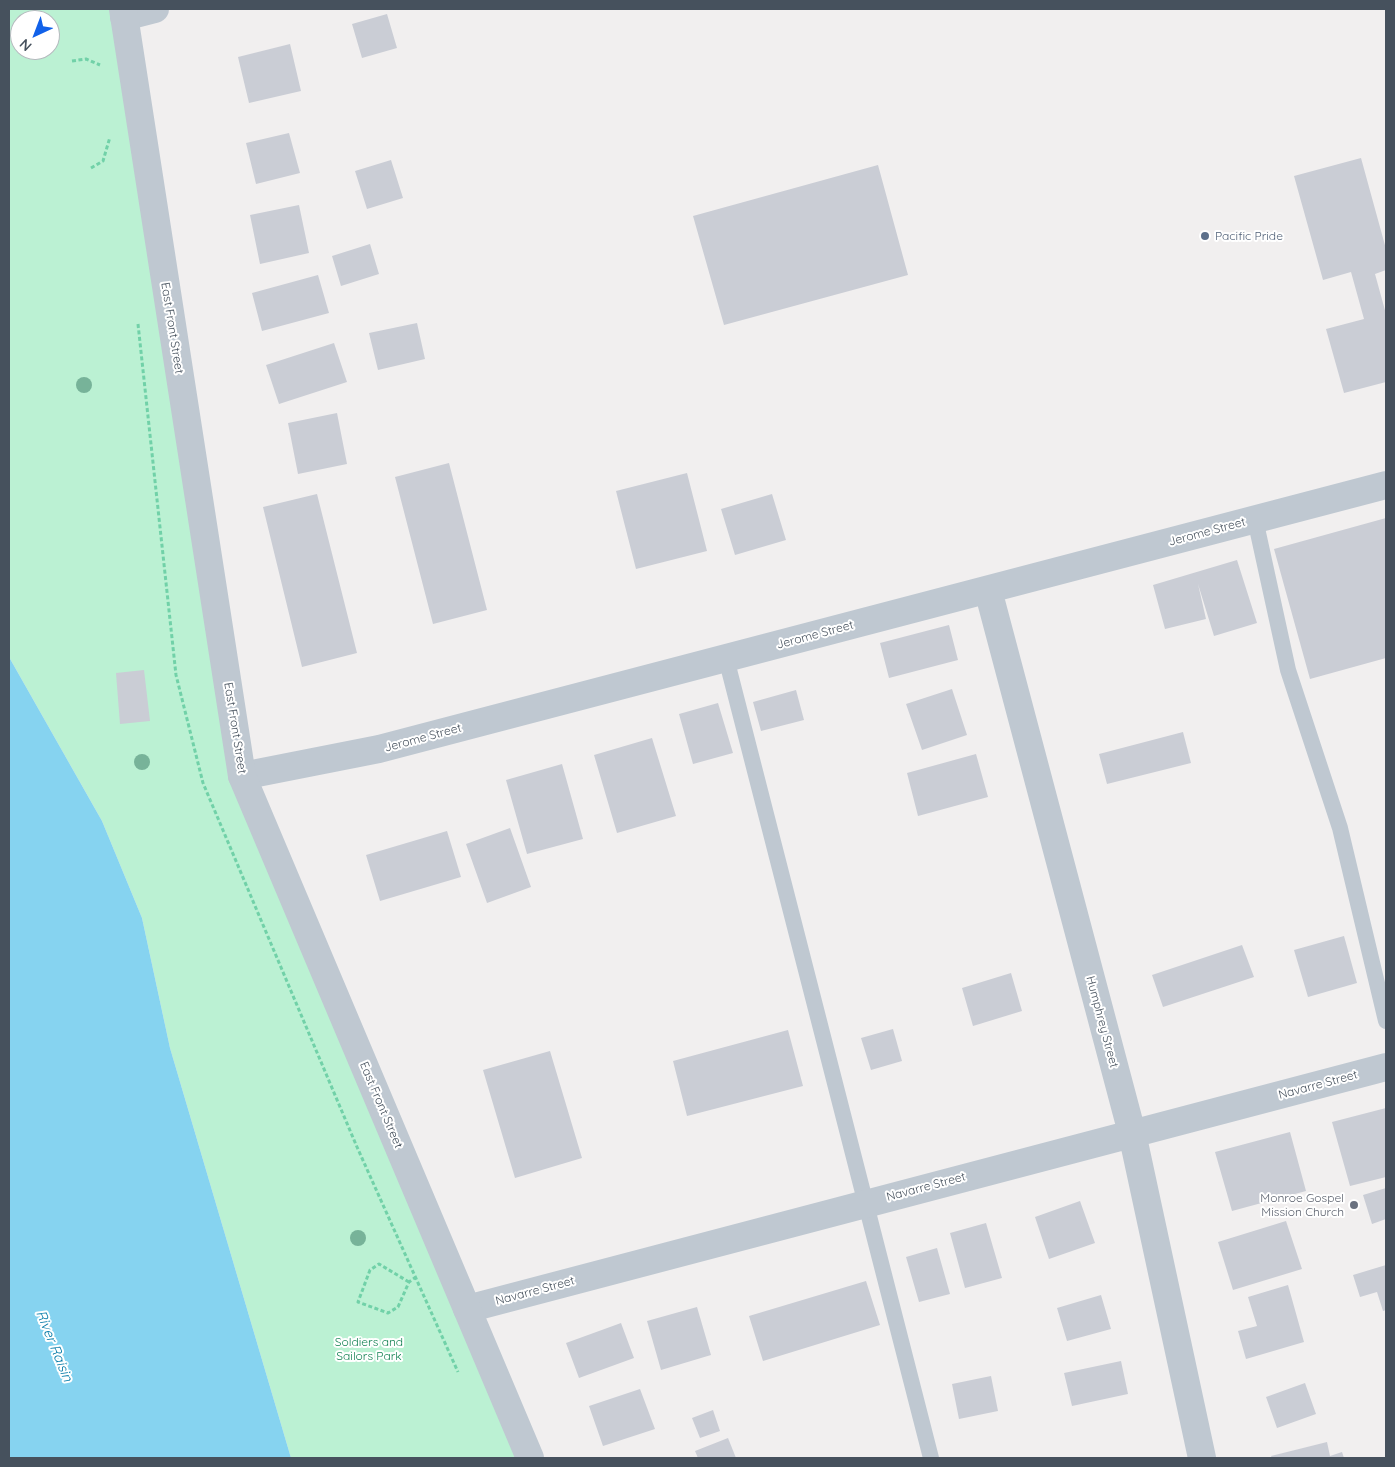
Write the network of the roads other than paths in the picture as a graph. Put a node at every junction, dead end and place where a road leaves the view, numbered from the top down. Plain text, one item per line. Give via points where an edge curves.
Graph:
1 (156, 9) edge
2 (123, 13) edge
3 (1386, 485) edge
4 (1255, 520) junction
5 (988, 590) junction
6 (726, 658) junction
7 (242, 776) junction
8 (1386, 1020) edge
9 (1386, 1067) edge
10 (1132, 1133) junction
11 (865, 1203) junction
12 (467, 1309) junction
13 (530, 1458) edge
14 (931, 1458) edge
15 (1202, 1458) edge

1 - 2 street
2 - 7 street, East Front Street
3 - 4 street, Jerome Street
4 - 5 street, Jerome Street
4 - 8 lane via 1288,670 1340,828
5 - 6 street, Jerome Street
5 - 10 street, Humphrey Street
6 - 7 street, Jerome Street via 379,749
6 - 11 lane
7 - 12 street, East Front Street
9 - 10 street, Navarre Street
10 - 11 street, Navarre Street
10 - 15 street, Humphrey Street
11 - 12 street, Navarre Street
11 - 14 lane
12 - 13 street, East Front Street

